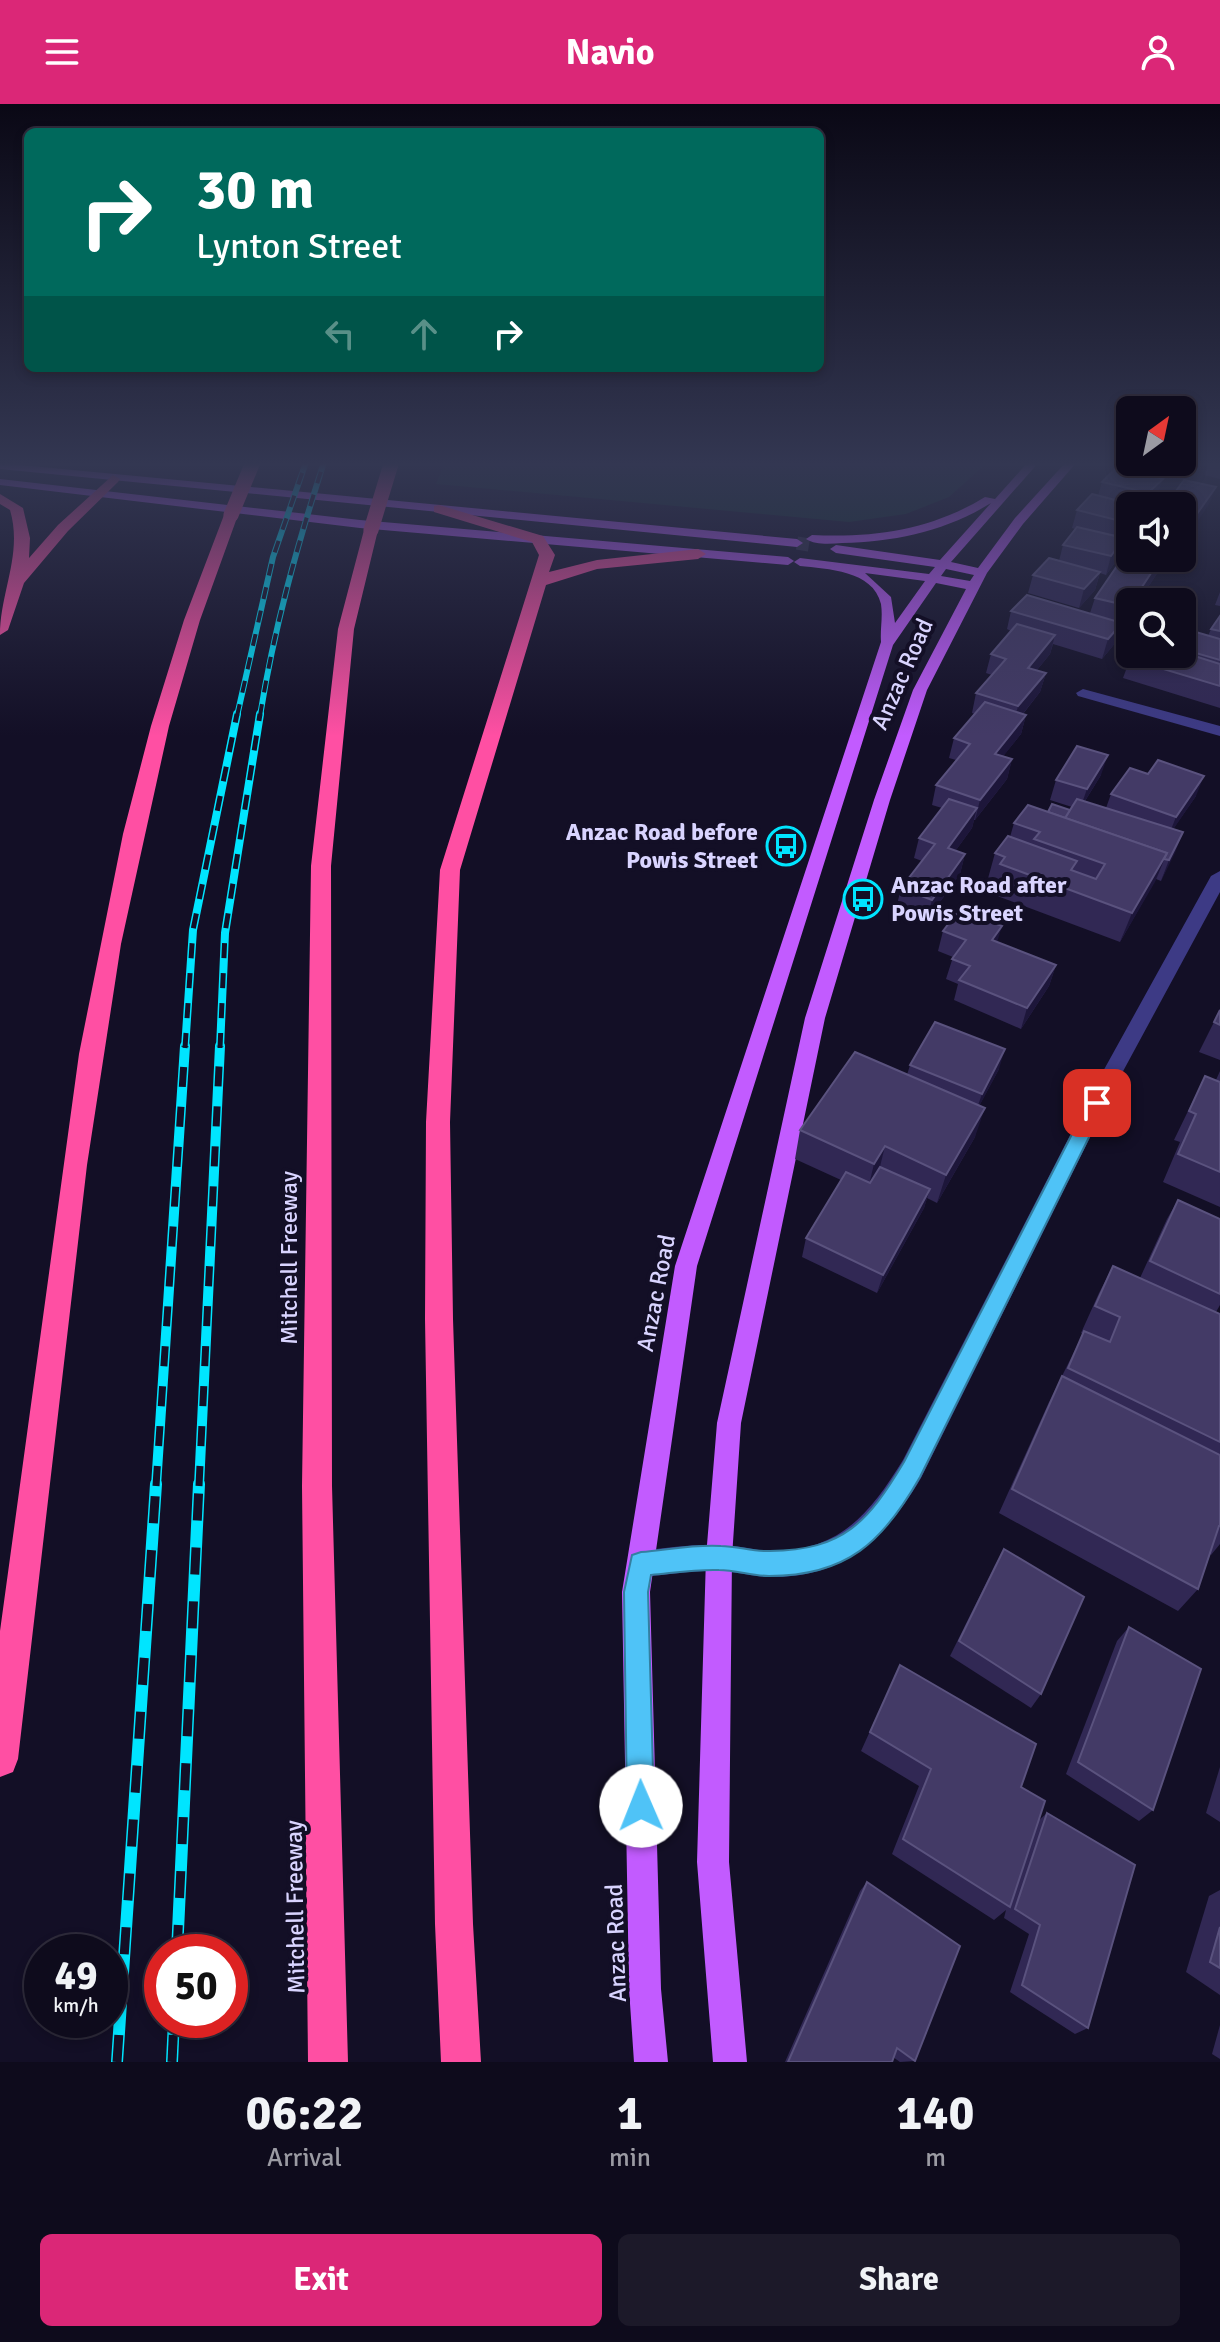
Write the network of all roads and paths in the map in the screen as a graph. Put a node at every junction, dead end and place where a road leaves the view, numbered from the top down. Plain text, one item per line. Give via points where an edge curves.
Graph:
1 (20, 553) edge
2 (41, 553) edge
3 (216, 553) edge
4 (363, 553) edge
5 (546, 553) edge
6 (691, 553) edge
7 (879, 553) edge
8 (952, 553) edge
9 (997, 553) edge
10 (698, 554) junction
11 (943, 564) junction
12 (850, 568) junction
13 (934, 577) junction
14 (18, 580) junction
15 (978, 580) junction
16 (539, 582) junction
17 (0, 630) edge
18 (886, 645) junction
19 (1083, 693) dead end
20 (1220, 731) edge
21 (1220, 876) edge
22 (719, 1557) junction
23 (641, 1564) junction
24 (0, 1759) edge
25 (328, 2062) edge
26 (461, 2062) edge
27 (651, 2062) edge
28 (730, 2062) edge

1 - 14 highway
2 - 14 highway
3 - 24 highway, bridge via 166,706 112,930 72,1179
4 - 25 highway, Mitchell Freeway, bridge via 346,629 321,866 317,1486
5 - 16 highway
6 - 10 main road
7 - 11 main road
8 - 11 main road, Anzac Road
9 - 15 main road, Anzac Road
10 - 12 main road
10 - 16 highway via 562,571
11 - 13 main road, Anzac Road
11 - 15 main road
12 - 13 main road
12 - 18 main road via 884,593 890,606
13 - 15 main road
13 - 18 main road, Anzac Road
14 - 17 highway
15 - 22 main road, Anzac Road via 920,690 815,1018 729,1423
16 - 26 highway via 450,870 438,1122 439,1303
18 - 23 main road, Anzac Road via 686,1266
19 - 20 street
21 - 22 street via 1111,1075 895,1499 855,1542 830,1556 769,1564
22 - 23 street
22 - 28 main road, Anzac Road via 713,1862
23 - 27 main road, Anzac Road via 636,1592

